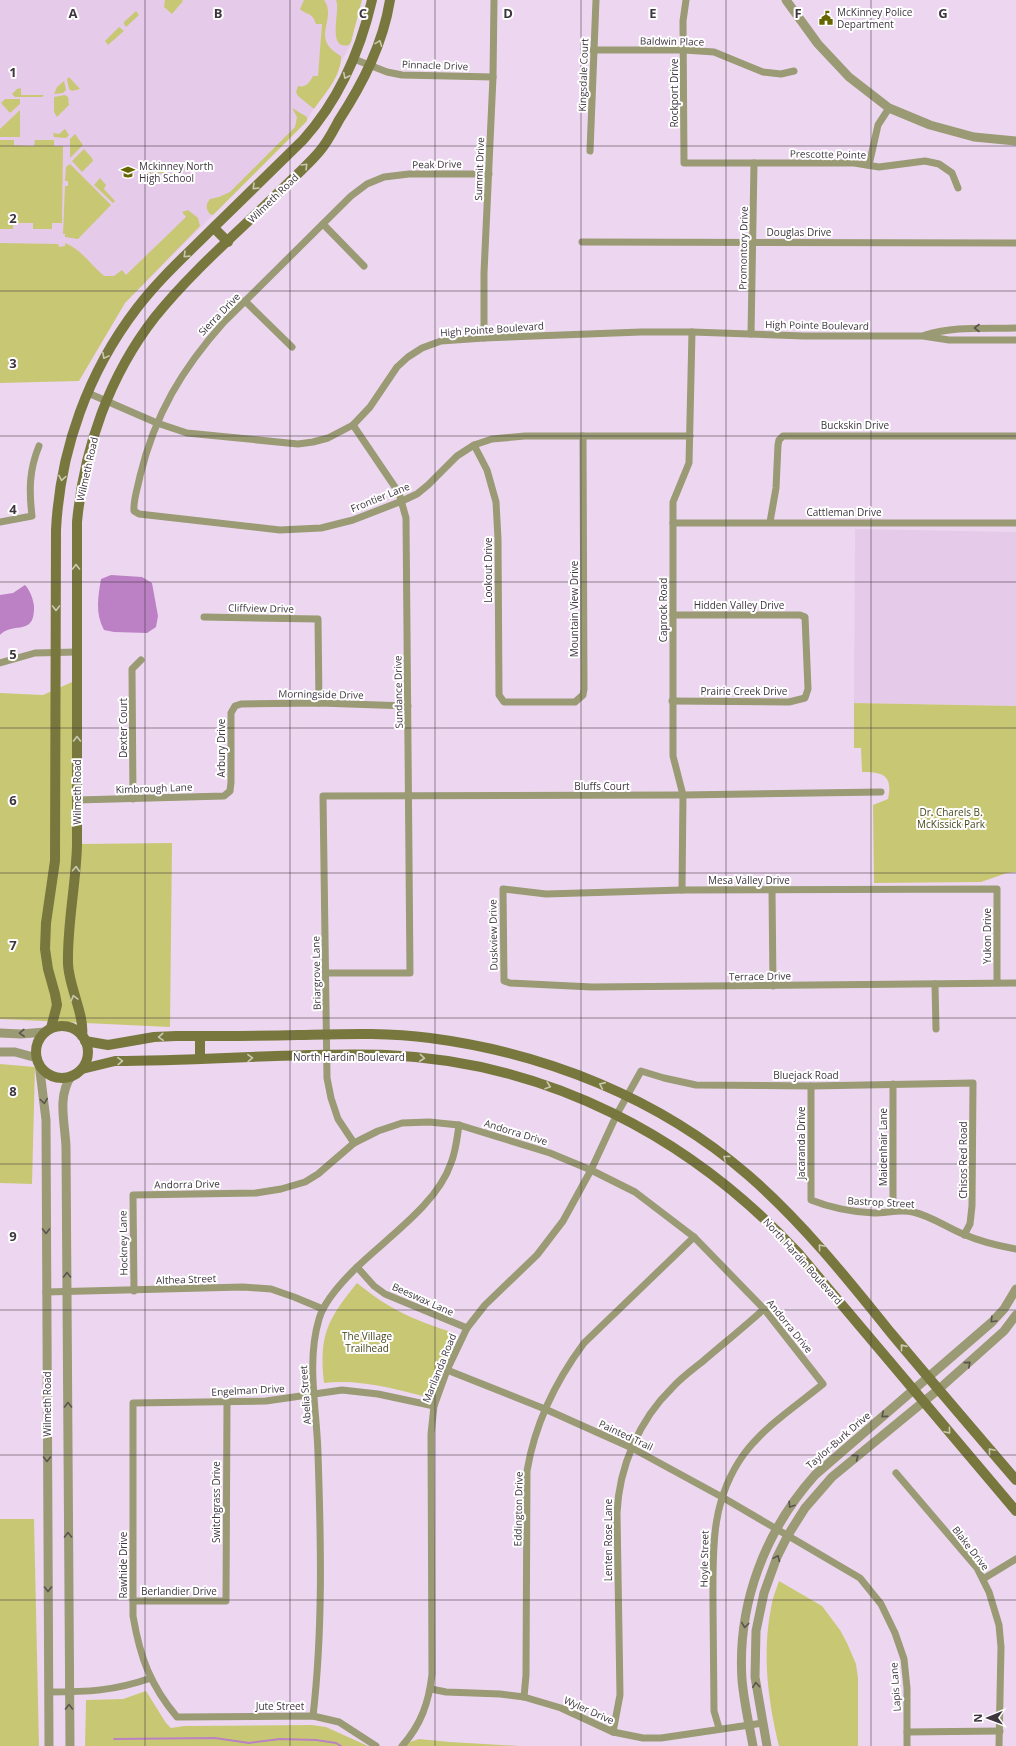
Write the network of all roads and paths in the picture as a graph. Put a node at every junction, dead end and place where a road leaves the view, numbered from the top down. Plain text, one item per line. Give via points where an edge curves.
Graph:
1 (372, 0) edge
2 (390, 0) edge
3 (494, 0) edge
4 (596, 0) edge
5 (686, 0) edge
6 (786, 0) edge
7 (594, 50) junction
8 (684, 50) junction
9 (354, 59) junction
10 (370, 65) junction
11 (794, 71) dead end
12 (493, 77) junction
13 (889, 108) junction
14 (1016, 141) edge
15 (590, 151) dead end
16 (684, 163) joint
17 (754, 163) junction
18 (869, 165) junction
19 (489, 174) junction
20 (384, 177) joint
21 (958, 188) dead end
22 (323, 224) junction
23 (214, 228) junction
24 (228, 242) junction
25 (582, 242) dead end
26 (753, 242) junction
27 (1016, 243) edge
28 (364, 266) dead end
29 (245, 301) junction
30 (1016, 328) edge
31 (692, 332) junction
32 (751, 334) junction
33 (923, 336) junction
34 (484, 338) junction
35 (1016, 340) edge
36 (292, 346) dead end
37 (88, 393) junction
38 (106, 400) junction
39 (157, 423) junction
40 (353, 425) junction
41 (583, 436) junction
42 (690, 436) junction
43 (1016, 436) edge
44 (474, 445) junction
45 (40, 446) dead end
46 (402, 501) junction
47 (134, 512) joint
48 (0, 522) edge
49 (770, 522) junction
50 (673, 523) junction
51 (1016, 523) edge
52 (672, 615) junction
53 (204, 617) dead end
54 (805, 617) joint
55 (56, 652) junction
56 (77, 652) junction
57 (141, 660) dead end
58 (0, 663) edge
59 (500, 699) joint
60 (672, 701) junction
61 (319, 703) junction
62 (234, 706) joint
63 (408, 706) junction
64 (230, 791) joint
65 (881, 792) dead end
66 (683, 795) junction
67 (323, 796) joint
68 (409, 796) junction
69 (133, 799) junction
70 (77, 800) junction
71 (503, 889) joint
72 (996, 889) joint
73 (682, 890) junction
74 (772, 890) junction
75 (326, 972) junction
76 (504, 981) joint
77 (997, 983) junction
78 (1016, 983) edge
79 (935, 984) junction
80 (773, 986) junction
81 (936, 1029) dead end
82 (48, 1030) junction
83 (0, 1033) edge
84 (327, 1034) junction
85 (200, 1036) junction
86 (84, 1038) junction
87 (0, 1052) edge
88 (327, 1056) junction
89 (200, 1059) junction
90 (38, 1060) junction
91 (82, 1069) junction
92 (641, 1071) joint
93 (71, 1076) junction
94 (973, 1083) joint
95 (894, 1084) junction
96 (811, 1086) junction
97 (627, 1097) junction
98 (617, 1114) junction
99 (459, 1125) junction
100 (354, 1143) junction
101 (591, 1170) junction
102 (133, 1195) joint
103 (811, 1200) joint
104 (893, 1210) junction
105 (964, 1235) junction
106 (694, 1237) junction
107 (1016, 1249) edge
108 (357, 1267) junction
109 (1016, 1289) edge
110 (134, 1290) junction
111 (67, 1291) junction
112 (46, 1292) junction
113 (323, 1309) junction
114 (764, 1309) junction
115 (1016, 1315) edge
116 (466, 1328) junction
117 (447, 1370) junction
118 (928, 1377) junction
119 (823, 1384) joint
120 (939, 1389) junction
121 (914, 1390) junction
122 (315, 1393) junction
123 (923, 1401) junction
124 (227, 1402) junction
125 (133, 1403) joint
126 (434, 1406) junction
127 (545, 1409) junction
128 (632, 1448) junction
129 (896, 1473) dead end
130 (1016, 1480) edge
131 (722, 1496) junction
132 (1016, 1511) edge
133 (776, 1528) junction
134 (788, 1535) junction
135 (1016, 1559) edge
136 (983, 1579) junction
137 (133, 1601) junction
138 (226, 1601) joint
139 (150, 1678) junction
140 (430, 1690) junction
141 (49, 1692) junction
142 (69, 1692) junction
143 (524, 1697) junction
144 (313, 1716) junction
145 (177, 1717) joint
146 (763, 1723) junction
147 (749, 1726) junction
148 (719, 1728) junction
149 (1000, 1731) junction
150 (613, 1732) junction
151 (907, 1732) junction
152 (49, 1746) edge
153 (70, 1746) edge
154 (376, 1746) edge
155 (402, 1746) edge
156 (753, 1746) edge
157 (767, 1746) edge
158 (907, 1746) edge
159 (1000, 1746) edge

1 - 9 main road, Wilmeth Road
10 -> 2 main road, Wilmeth Road via 382,36
3 - 12 street, Summit Drive
4 - 7 street, Kingsdale Court
5 - 8 street, Rockport Drive via 683,21
6 - 13 street via 818,44 849,77
7 - 8 street, Baldwin Place
7 - 15 street, Kingsdale Court
8 - 11 street, Baldwin Place via 714,52 763,72 781,74
8 - 16 street, Rockport Drive
9 - 10 street, Pinnacle Drive
9 -> 23 main road, Wilmeth Road via 338,91 309,133
10 - 12 street, Pinnacle Drive via 402,75
24 -> 10 main road, Wilmeth Road via 320,151 352,100
12 - 19 street, Summit Drive
13 - 14 street via 930,125 974,137
13 - 18 street via 878,125
16 - 17 street, Prescotte Pointe
17 - 18 street, Prescotte Pointe
17 - 26 street, Promontory Drive
18 - 21 street, Prescotte Pointe via 925,162 939,164 952,173
19 - 20 street, Peak Drive via 409,174
19 - 34 street, Summit Drive
20 - 22 street, Sierra Drive via 361,188
22 - 28 street
22 - 29 street, Sierra Drive
23 - 24 main road
23 -> 37 main road, Wilmeth Road via 172,268 138,307 111,346
24 - 38 main road, Wilmeth Road via 181,288 156,317 128,358
25 - 26 street, Douglas Drive
26 - 27 street, Douglas Drive
26 - 32 street, Promontory Drive
29 - 36 street
29 - 39 street, Sierra Drive via 204,344 189,364
30 -> 33 street, High Pointe Boulevard via 956,328
31 - 32 street, High Pointe Boulevard
31 - 34 street, High Pointe Boulevard
31 - 42 street, Caprock Road
32 - 33 street, High Pointe Boulevard
33 - 35 street, High Pointe Boulevard via 949,340
34 - 40 street, High Pointe Boulevard via 441,341 414,353 397,367 370,407
37 - 38 street, High Pointe Boulevard
37 -> 55 main road, Wilmeth Road via 67,454 58,504 55,565
38 - 39 street, High Pointe Boulevard
56 -> 38 main road, Wilmeth Road via 76,540 79,505 89,451
39 - 40 street, High Pointe Boulevard via 195,435 298,444 328,438
39 - 47 street, Sierra Drive via 143,463
40 - 46 street, Sundance Drive via 391,479
41 - 42 street, Frontier Lane
41 - 44 street, Frontier Lane via 507,437
41 - 59 street, Mountain View Drive via 583,695 575,702 504,702
42 - 50 street, Caprock Road via 689,464 673,502
43 - 49 street, Buckskin Drive via 783,436 778,445 776,488
44 - 46 street, Frontier Lane via 457,456 423,490
44 - 59 street, Lookout Drive via 487,470 496,502
45 - 48 street via 34,458 30,479 32,516
46 - 47 street, Frontier Lane via 353,520 321,528 280,530
46 - 63 street, Sundance Drive via 407,529
49 - 50 street, Cattleman Drive
49 - 51 street, Cattleman Drive
50 - 52 street, Caprock Road
52 - 54 street, Hidden Valley Drive
52 - 60 street, Caprock Road
53 - 61 street, Cliffview Drive via 318,619
54 - 60 street, Prairie Creek Drive via 808,689 802,700
55 - 56 street
55 - 58 street via 35,653
55 - 82 main road, Wilmeth Road via 55,861 46,922 45,949 57,1005
70 -> 56 main road, Wilmeth Road
57 - 69 street, Dexter Court via 132,669
60 - 66 street, Caprock Road via 673,756
61 - 62 street, Morningside Drive
61 - 63 street, Morningside Drive
62 - 64 street, Arbury Drive via 231,713
63 - 68 street, Sundance Drive
64 - 69 street, Kimbrough Lane via 224,796
65 - 66 street, Bluffs Court
66 - 68 street, Bluffs Court
66 - 73 street, Caprock Road
67 - 68 street, Bluffs Court
67 - 75 street, Briargrove Lane
68 - 75 street, Sundance Drive via 410,973
69 - 70 street, Kimbrough Lane
86 -> 70 main road, Wilmeth Road via 68,965 76,871
71 - 73 street, Mesa Valley Drive via 546,894
71 - 76 street, Duskview Drive
72 - 74 street, Mesa Valley Drive
72 - 77 street, Yukon Drive
73 - 74 street, Mesa Valley Drive
74 - 80 street
75 - 84 street, Briargrove Lane
76 - 80 street, Terrace Drive via 592,987
77 - 78 street, Terrace Drive
77 - 79 street, Terrace Drive
79 - 80 street, Terrace Drive
79 - 81 street
82 -> 83 street via 22,1034
82 - 86 main road via 66,1026 76,1030
82 - 90 main road via 37,1045
84 - 85 main road, North Hardin Boulevard
84 - 88 street, Briargrove Lane
97 -> 84 main road, North Hardin Boulevard via 553,1066 484,1047 409,1036
85 -> 86 main road, North Hardin Boulevard via 154,1037 108,1045
85 - 89 main road
86 - 91 main road via 88,1054
87 - 90 street via 15,1052
89 -> 88 main road, North Hardin Boulevard
88 -> 98 main road, North Hardin Boulevard via 402,1056 484,1068 548,1086
88 - 100 street, Briargrove Lane via 327,1078 331,1098 338,1119
91 -> 89 main road, North Hardin Boulevard via 115,1061
90 - 93 main road via 43,1070 52,1076
90 -> 112 street, Wilmeth Road via 46,1120
91 - 93 main road
92 - 96 street, Bluejack Road via 696,1084
92 - 97 street, Marilanda Road
111 -> 93 street, Wilmeth Road via 66,1147 62,1098
94 - 95 street, Bluejack Road
94 - 105 street, Chisos Red Road via 972,1206 970,1224
95 - 96 street, Bluejack Road
95 - 104 street, Maidenhair Lane
96 - 103 street, Jacaranda Drive
97 - 98 street, Marilanda Road
118 -> 97 main road, North Hardin Boulevard via 814,1239 786,1209 746,1173 707,1144
98 - 101 street, Marilanda Road
98 - 121 main road, North Hardin Boulevard via 692,1159 764,1217 799,1254
99 - 100 street, Andorra Drive via 402,1123
99 - 101 street, Andorra Drive via 550,1153
99 - 108 street, Abelia Street via 451,1164 441,1183 422,1208
100 - 102 street, Andorra Drive via 318,1174 305,1182 281,1189 256,1193
101 - 106 street, Andorra Drive via 635,1192
101 - 116 street, Marilanda Road via 563,1221 541,1249 485,1305
102 - 110 street, Hockney Lane
103 - 104 street, Bastrop Street via 829,1208 851,1211 875,1213
104 - 105 street, Bastrop Street via 912,1212 930,1218
105 - 107 street, Bastrop Street
106 - 114 street, Andorra Drive
106 - 127 street, Eddington Drive via 584,1343 554,1388
108 - 113 street, Abelia Street via 341,1283
108 - 116 street, Beeswax Lane via 374,1286 386,1294
109 -> 118 street, Taylor-Burk Drive via 1004,1309 992,1322
110 - 111 street, Althea Street
110 - 113 street, Althea Street via 243,1287 271,1289
111 - 112 street, Althea Street
142 -> 111 street, Wilmeth Road
112 -> 141 street, Wilmeth Road
113 - 122 street, Abelia Street via 319,1318 312,1361
114 - 119 street, Andorra Drive
114 - 128 street, Lenten Rose Lane via 671,1388 647,1419
120 -> 115 street via 1004,1331
116 - 117 street, Marilanda Road
117 - 126 street, Marilanda Road
117 - 127 street, Painted Trail
118 - 120 main road, North Hardin Boulevard
118 - 121 street, Taylor-Burk Drive
119 - 131 street, Hoyle Street via 762,1433 744,1455
120 - 123 street
130 -> 120 main road, North Hardin Boulevard
121 - 123 main road, North Hardin Boulevard
121 -> 133 street, Taylor-Burk Drive via 815,1475 796,1497
122 - 124 street, Engelman Drive via 266,1401
122 - 126 street, Engelman Drive via 342,1390 378,1394
122 - 144 street, Abelia Street via 320,1634
123 -> 132 main road, North Hardin Boulevard
134 -> 123 street via 805,1508 832,1477
124 - 125 street, Engelman Drive
124 - 138 street, Switchgrass Drive
125 - 137 street, Rawhide Drive
126 - 140 street, Marilanda Road via 430,1434
127 - 128 street, Painted Trail
127 - 143 street, Eddington Drive via 532,1446 527,1471
128 - 131 street, Painted Trail
128 - 150 street, Lenten Rose Lane via 622,1473 616,1513 620,1695
129 - 136 street, Blake Drive via 977,1568
131 - 133 street, Painted Trail
131 - 148 street, Hoyle Street via 715,1522 713,1545 714,1711
133 - 134 street, Painted Trail
133 -> 147 street, Taylor-Burk Drive via 760,1562 750,1593 744,1625 742,1679
146 -> 134 street via 755,1677 756,1631 764,1593
134 - 151 street, Lapis Lane via 860,1578 881,1604 904,1658
135 - 136 street
136 - 149 street, Blake Drive via 999,1625
137 - 138 street, Berlandier Drive
137 - 139 street, Rawhide Drive via 138,1644
139 - 142 street via 108,1690
139 - 145 street, Rawhide Drive via 162,1699
140 - 143 street, Wyler Drive
140 - 155 street, Marilanda Road via 422,1718
141 - 142 street
141 - 152 street, Wilmeth Road
153 -> 142 street, Wilmeth Road
143 - 150 street, Wyler Drive via 561,1708
144 - 145 street, Jute Street
144 - 154 street, Jute Street via 339,1722
146 - 147 street, Wyler Drive
146 - 157 street
147 - 148 street, Wyler Drive
147 - 156 street, Taylor-Burk Drive
148 - 150 street, Wyler Drive via 661,1738 643,1738
149 - 151 street
149 - 159 street, Blake Drive
151 - 158 street, Lapis Lane

